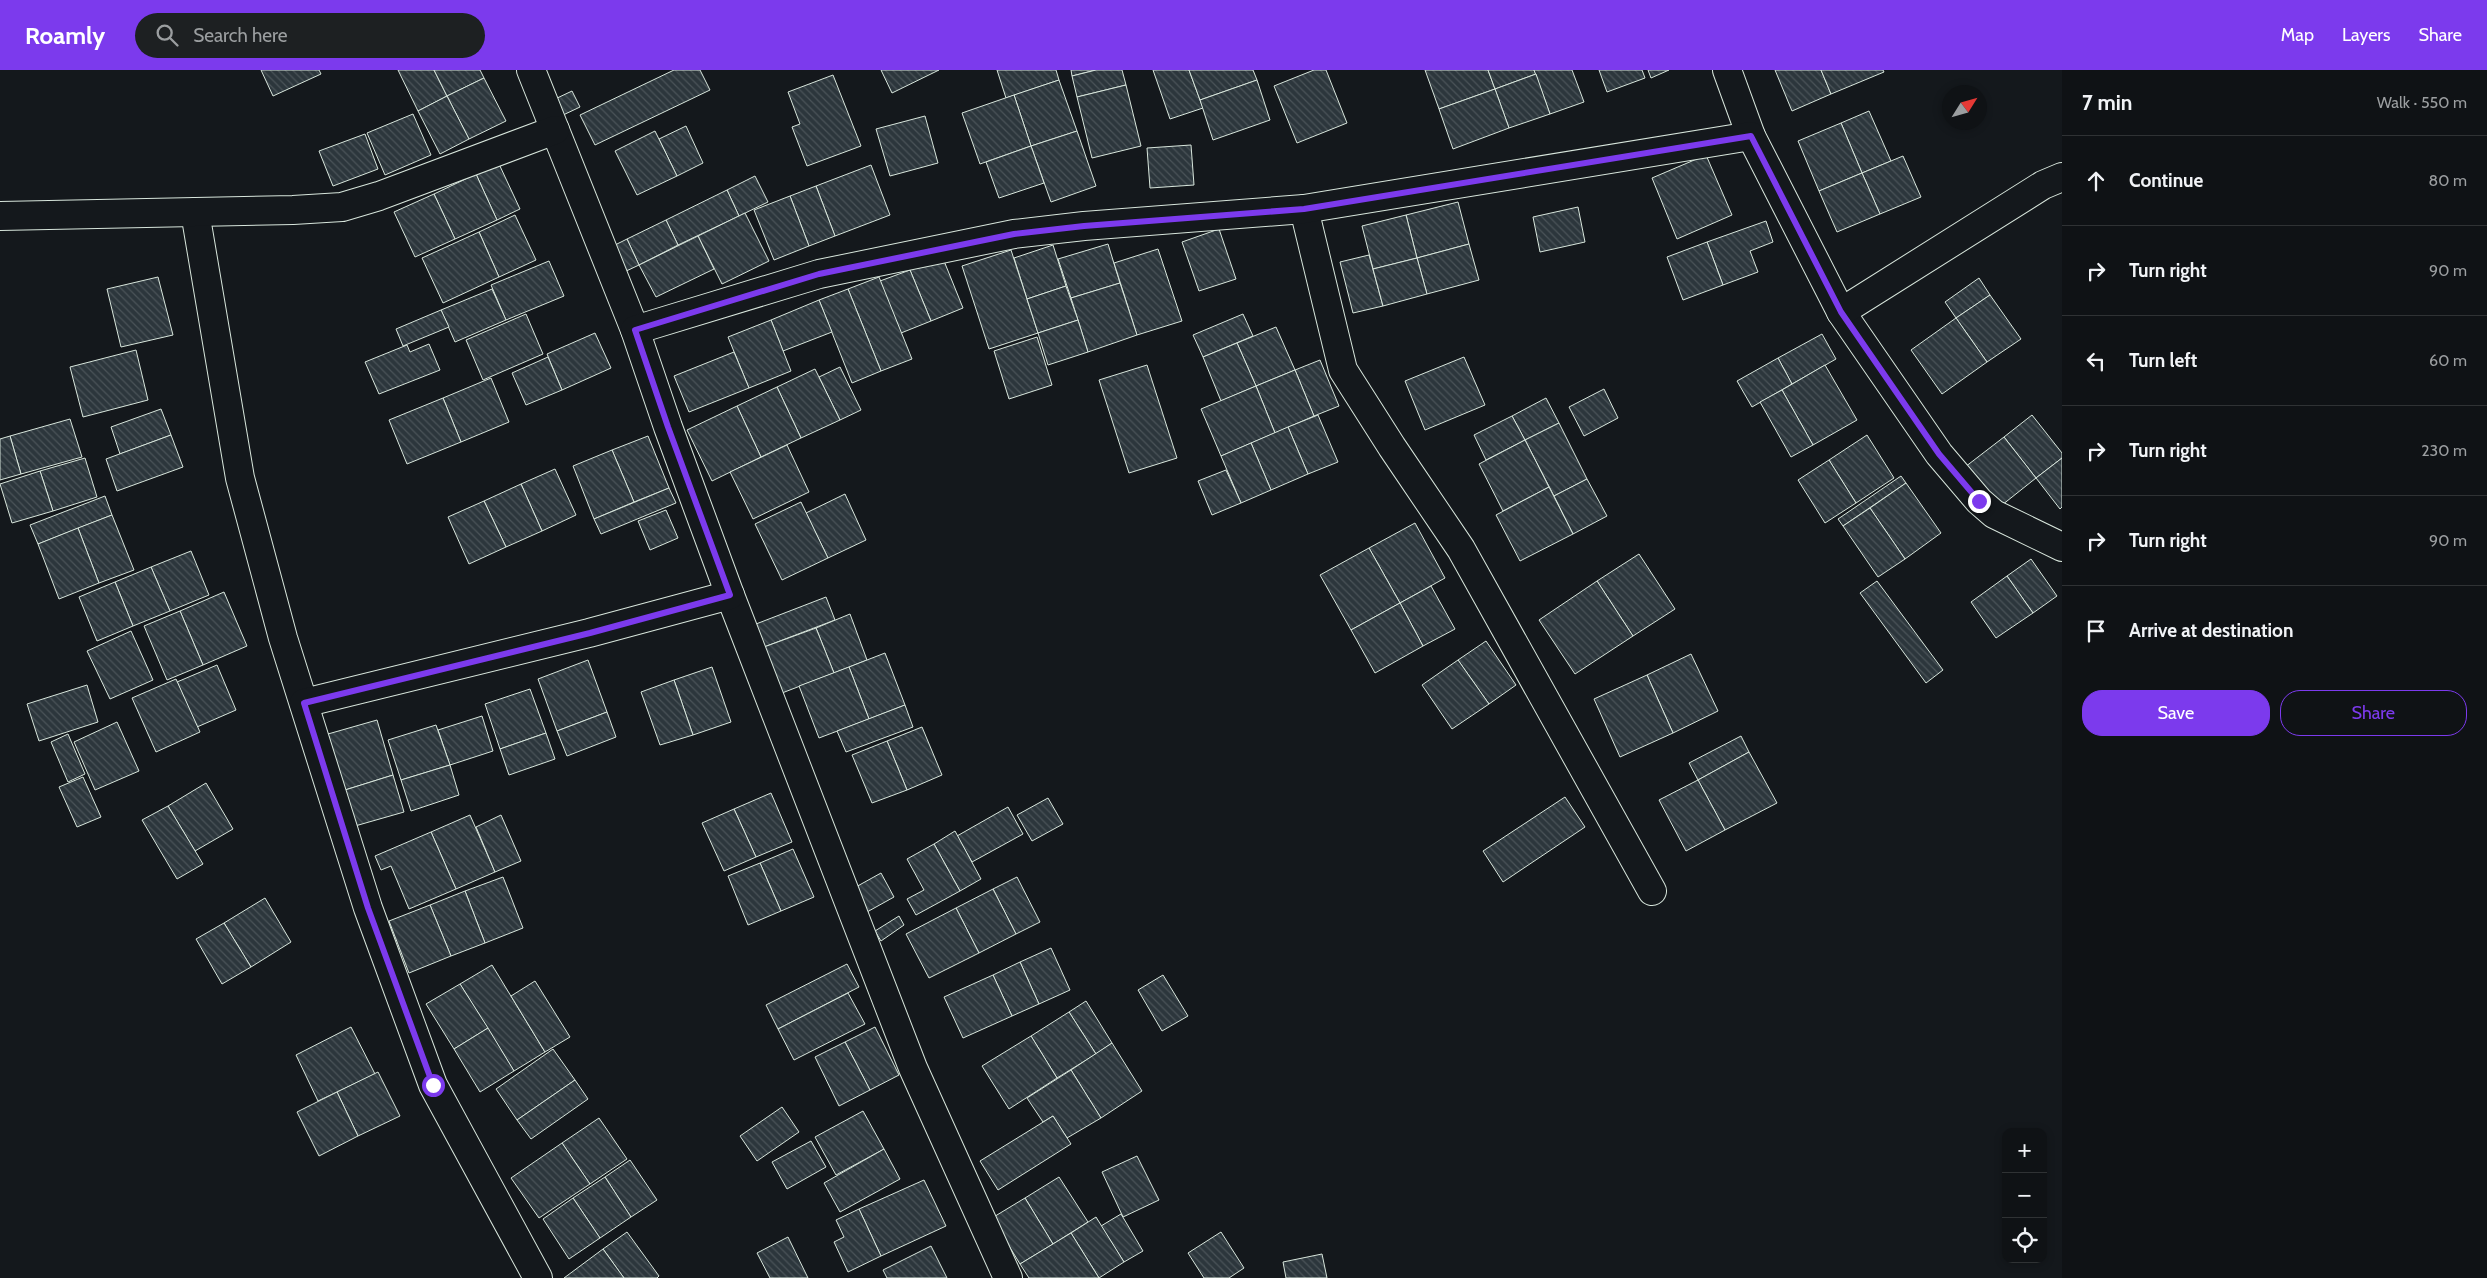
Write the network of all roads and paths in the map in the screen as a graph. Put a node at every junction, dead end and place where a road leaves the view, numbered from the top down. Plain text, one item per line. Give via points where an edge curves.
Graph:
1 (531, 70) edge
2 (1727, 70) edge
3 (555, 130) junction
4 (1751, 136) junction
5 (2062, 177) edge
6 (1304, 209) junction
7 (195, 212) junction
8 (0, 216) edge
9 (1841, 312) junction
10 (635, 330) junction
11 (2062, 547) edge
12 (730, 595) junction
13 (304, 703) junction
14 (1652, 891) dead end
15 (538, 1278) edge
16 (1008, 1278) edge

1 - 3 street
2 - 4 street
3 - 7 street via 342,207
3 - 10 street
4 - 6 street
4 - 9 street
5 - 9 street via 2043,185
6 - 10 street via 1014,234 819,274
6 - 14 street via 1343,370 1461,549
7 - 8 street
7 - 13 street via 240,478
9 - 11 street via 1939,454 1979,501 2003,520
10 - 12 street
12 - 13 street
12 - 16 street via 913,1068
13 - 15 street via 368,908 433,1085

